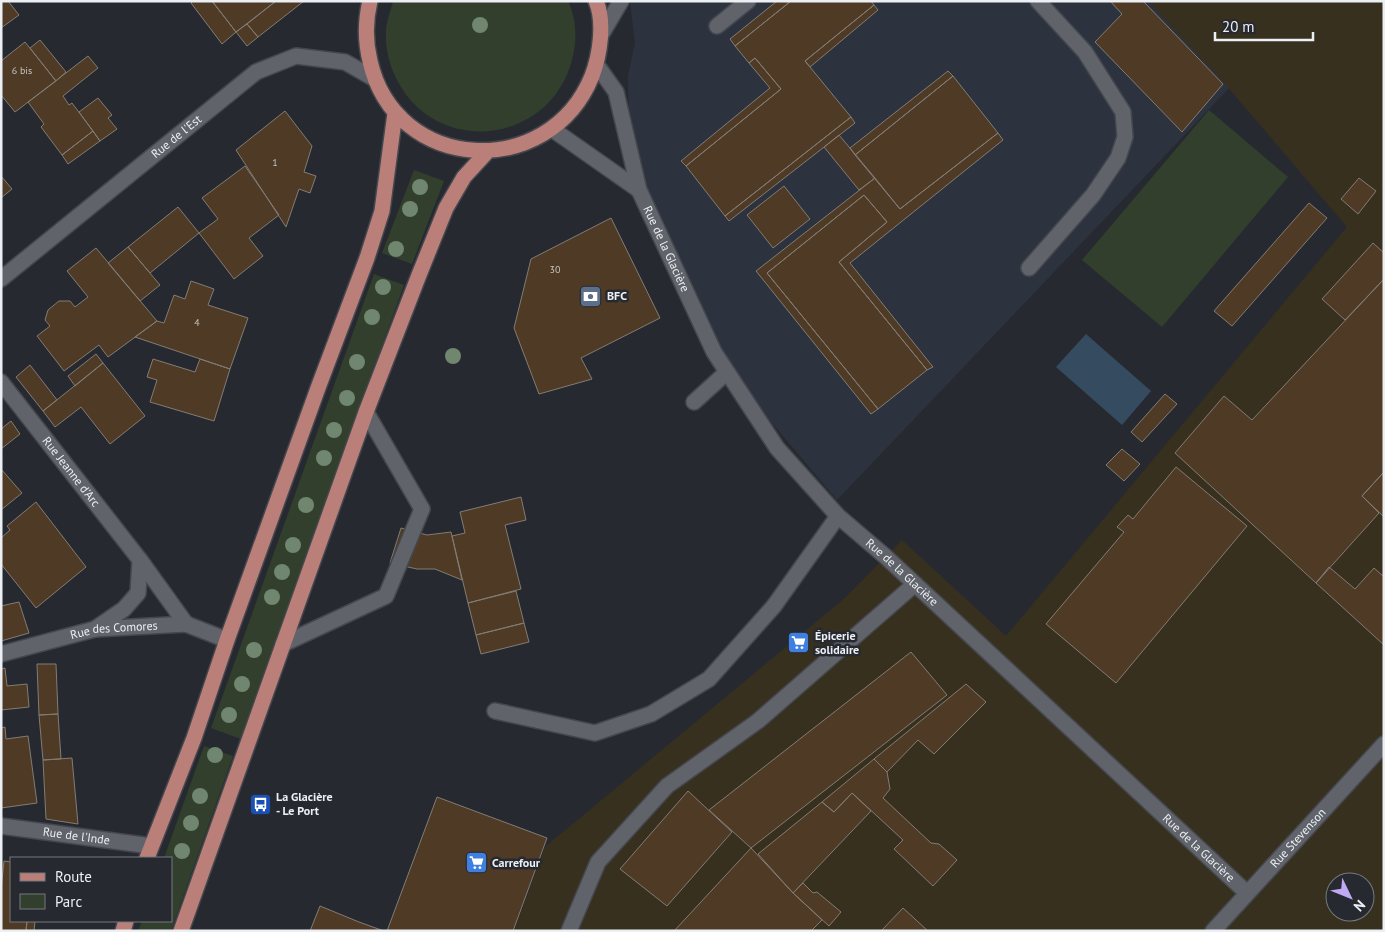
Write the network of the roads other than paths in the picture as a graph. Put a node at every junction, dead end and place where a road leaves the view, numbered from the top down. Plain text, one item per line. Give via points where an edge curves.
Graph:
1 (370, 1) edge
2 (596, 1) edge
3 (621, 1) edge
4 (748, 1) edge
5 (1038, 1) edge
6 (717, 26) dead end
7 (601, 35) junction
8 (596, 64) junction
9 (374, 78) junction
10 (395, 113) junction
11 (552, 129) junction
12 (488, 151) junction
13 (639, 190) junction
14 (1029, 268) dead end
15 (1, 279) edge
16 (727, 372) junction
17 (1, 382) edge
18 (694, 402) dead end
19 (366, 412) junction
20 (838, 516) junction
21 (140, 560) junction
22 (915, 584) junction
23 (186, 624) junction
24 (95, 629) junction
25 (227, 640) junction
26 (283, 644) junction
27 (1, 654) edge
28 (495, 711) dead end
29 (1384, 744) edge
30 (1, 826) edge
31 (149, 852) edge
32 (1247, 893) junction
33 (181, 931) edge
34 (568, 931) edge
35 (1213, 931) edge

1 - 9 main road via 365,40
2 - 7 main road
3 - 7 street
4 - 6 street
5 - 14 street via 1085,52 1123,112 1126,137 1118,158 1093,195
7 - 8 main road
8 - 11 main road via 576,104
8 - 13 street, Rue de la Glacière via 616,92
9 - 10 main road
9 - 15 street, Rue de l'Est via 345,62 296,56 256,72
10 - 12 main road via 422,135 454,148
10 - 25 main road via 382,211
11 - 12 main road via 532,141
11 - 13 street, Rue de la Glacière
12 - 19 main road via 464,176 446,208
13 - 16 street, Rue de la Glacière via 714,352
16 - 18 street
16 - 20 street, Rue de la Glacière via 777,448
17 - 21 street, Rue Jeanne d'Arc
19 - 26 main road
19 - 26 street via 422,509 386,596
20 - 22 street, Rue de la Glacière
20 - 28 street via 774,606 709,678 651,714 595,733
21 - 23 street, Rue Jeanne d'Arc
21 - 24 street via 138,593 124,609
22 - 32 street, Rue de la Glacière
22 - 34 street via 758,721 667,786 598,862
23 - 24 street, Rue des Comores
23 - 25 street, Rue des Comores
24 - 27 street, Rue des Comores
25 - 31 main road via 194,738
26 - 33 main road
29 - 32 street, Rue Stevenson
30 - 31 street, Rue de l'Inde
32 - 35 street, Rue Stevenson

